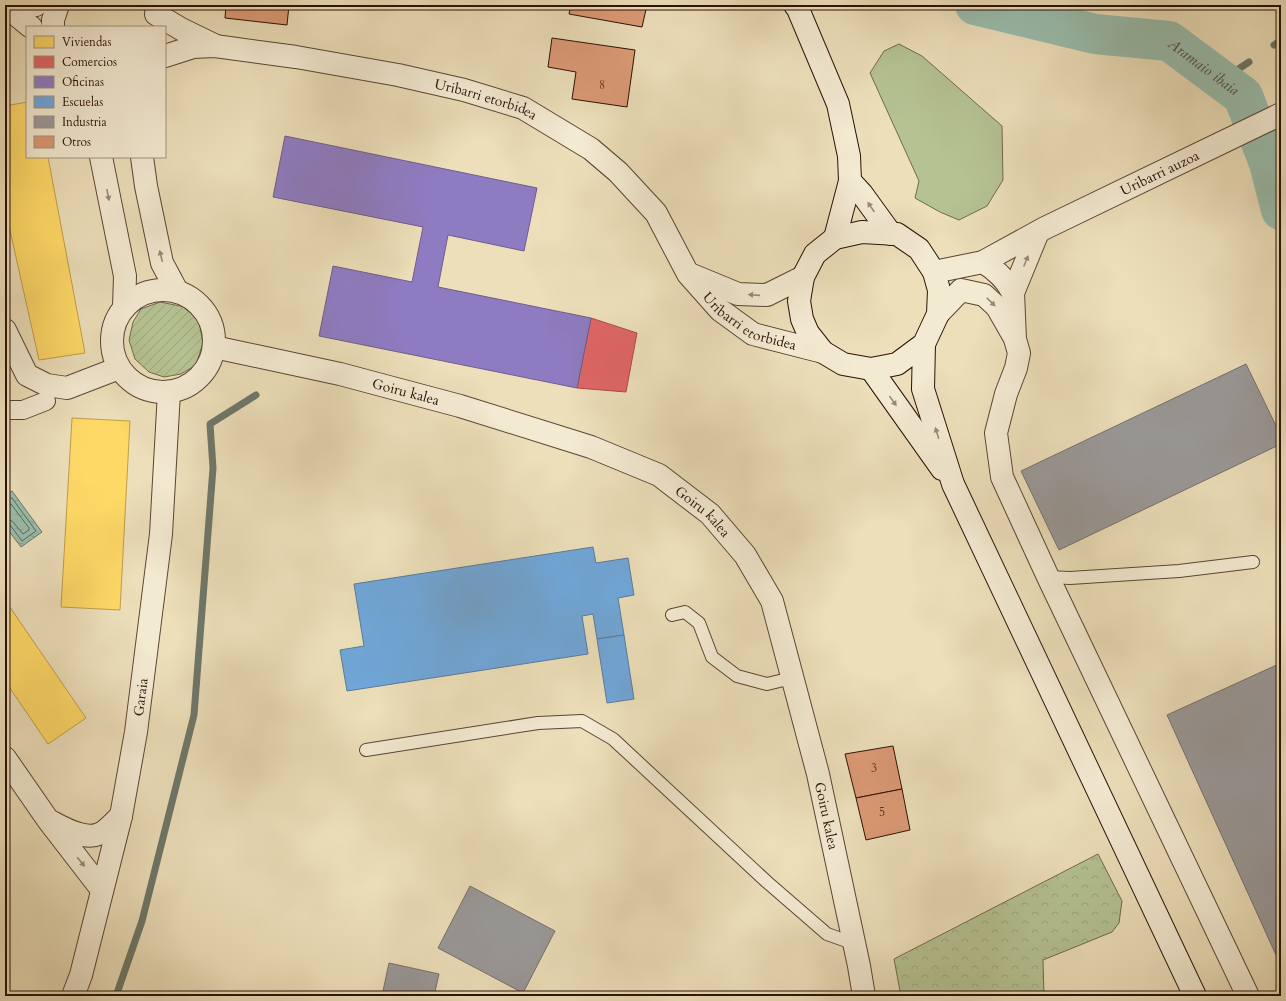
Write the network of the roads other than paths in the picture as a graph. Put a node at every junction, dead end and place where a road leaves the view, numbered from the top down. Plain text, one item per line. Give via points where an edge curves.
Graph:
1 (36, 5) edge
2 (58, 5) edge
3 (795, 5) edge
4 (7, 9) edge
5 (157, 13) edge
6 (30, 26) edge
7 (53, 26) edge
8 (215, 46) junction
9 (166, 56) edge
10 (1279, 115) edge
11 (101, 158) edge
12 (142, 158) edge
13 (850, 181) junction
14 (1038, 232) junction
15 (891, 234) junction
16 (835, 238) junction
17 (983, 262) junction
18 (934, 272) junction
19 (688, 274) junction
20 (802, 277) junction
21 (961, 290) junction
22 (177, 291) junction
23 (1013, 293) junction
24 (124, 307) junction
25 (938, 314) junction
26 (5, 330) edge
27 (1015, 340) junction
28 (924, 344) junction
29 (214, 346) junction
30 (822, 352) junction
31 (119, 368) junction
32 (871, 369) junction
33 (169, 392) junction
34 (46, 401) dead end
35 (5, 410) edge
36 (953, 484) junction
37 (1253, 562) dead end
38 (1048, 577) junction
39 (672, 615) dead end
40 (792, 678) junction
41 (366, 750) dead end
42 (5, 758) edge
43 (121, 816) junction
44 (48, 820) junction
45 (102, 890) junction
46 (855, 944) junction
47 (73, 996) edge
48 (864, 996) edge
49 (1195, 996) edge
50 (1248, 996) edge

1 - 4 street
2 - 7 street
3 - 13 street via 838,104 849,156
4 - 6 street
5 - 8 street via 181,29
8 - 9 street via 193,46
8 - 19 street, Uribarri etorbidea via 398,75 464,90 523,108 591,148 618,172 656,213
10 - 14 street, Uribarri auzoa
11 -> 24 street via 125,276
22 -> 12 street via 162,263
15 -> 13 street
13 - 16 street
14 - 17 street, Uribarri auzoa
23 -> 14 street
15 - 16 street via 862,232
15 - 18 street via 897,234 919,249
16 - 20 street via 816,254
17 - 18 street
17 - 21 street
17 - 23 street via 1008,283
18 - 25 street via 939,290
20 -> 19 street, Uribarri etorbidea via 767,295 738,294
19 - 30 street, Uribarri etorbidea via 720,310 754,334
20 - 30 street via 799,301 802,319 808,333
21 - 25 street
21 -> 27 street via 984,295 997,307
22 - 24 street via 148,291
22 - 29 street via 201,306 210,318
23 - 27 street
24 - 31 street via 116,318 112,331 111,344
25 - 28 street
26 - 31 street via 27,375 47,385 67,388
27 - 38 street via 1018,353 1016,368 996,433 1002,477
28 - 32 street via 897,364
36 -> 28 street via 923,389
29 - 33 street via 210,363 200,377 186,387
29 - 40 street, Goiru kalea via 340,374 460,406 591,447 659,475 710,514 746,555 772,601
30 - 32 street via 843,364
31 - 33 street via 129,380 141,387 155,392
32 -> 36 street
33 - 43 street, Garaia via 161,534 136,732
34 - 35 street via 23,410
36 - 49 street
37 - 38 lane via 1179,571 1070,578
38 - 50 street
39 - 40 lane via 685,612 699,623 712,657 736,676 767,684
40 - 46 street, Goiru kalea via 818,774
41 - 46 lane via 538,723 582,721 613,739 827,934
42 - 44 street
43 - 44 street via 99,834 89,835 74,834
43 - 45 street, Garaia
44 -> 45 street
45 - 47 street, Garaia via 81,975
46 - 48 street, Goiru kalea

